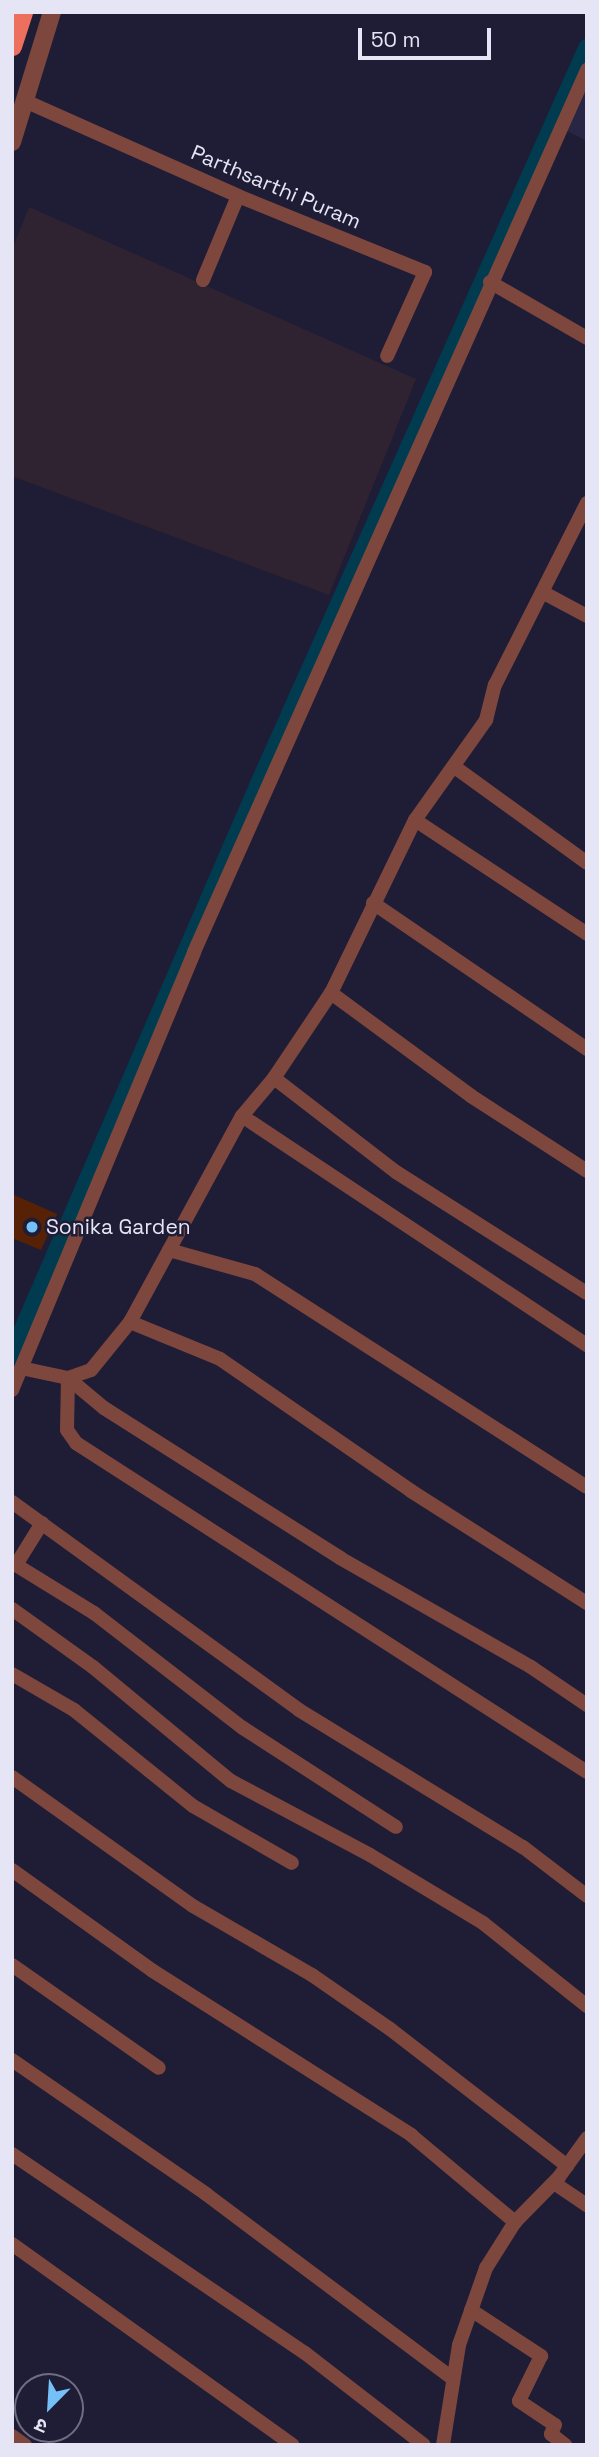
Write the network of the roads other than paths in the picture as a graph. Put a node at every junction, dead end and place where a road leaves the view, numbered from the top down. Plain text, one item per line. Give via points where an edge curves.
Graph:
1 (23, 12) edge
2 (51, 12) edge
3 (12, 46) edge
4 (587, 70) edge
5 (25, 101) junction
6 (12, 142) edge
7 (238, 196) junction
8 (203, 280) dead end
9 (490, 282) junction
10 (587, 338) edge
11 (387, 356) dead end
12 (587, 503) edge
13 (544, 593) junction
14 (587, 616) edge
15 (456, 768) junction
16 (415, 820) junction
17 (587, 863) edge
18 (373, 902) junction
19 (587, 934) edge
20 (331, 993) junction
21 (587, 1049) edge
22 (274, 1078) junction
23 (242, 1116) junction
24 (587, 1171) edge
25 (169, 1250) junction
26 (587, 1293) edge
27 (130, 1322) junction
28 (587, 1345) edge
29 (16, 1378) edge
30 (68, 1378) junction
31 (587, 1487) edge
32 (12, 1502) edge
33 (42, 1523) junction
34 (587, 1603) edge
35 (12, 1609) edge
36 (12, 1674) edge
37 (587, 1705) edge
38 (587, 1772) edge
39 (12, 1777) edge
40 (396, 1827) dead end
41 (292, 1863) dead end
42 (12, 1870) edge
43 (587, 1896) edge
44 (12, 1965) edge
45 (587, 2006) edge
46 (12, 2060) edge
47 (159, 2068) dead end
48 (587, 2138) edge
49 (12, 2154) edge
50 (567, 2166) junction
51 (554, 2183) junction
52 (587, 2205) edge
53 (515, 2222) junction
54 (12, 2244) edge
55 (471, 2310) junction
56 (452, 2378) junction
57 (12, 2436) edge
58 (25, 2445) edge
59 (293, 2445) edge
60 (424, 2445) edge
61 (443, 2445) edge
62 (565, 2445) edge

1 - 3 highway
2 - 5 street
4 - 9 street
5 - 6 street
5 - 7 street, Parthsarthi Puram
7 - 8 street
7 - 11 street, Parthsarthi Puram via 425,272
9 - 10 street
9 - 29 street via 194,952
12 - 13 street
13 - 14 street
13 - 15 street via 495,685 486,720
15 - 16 street
15 - 17 street
16 - 18 street
16 - 19 street
18 - 20 street
18 - 21 street
20 - 22 street
20 - 24 street via 471,1096
22 - 23 street
22 - 26 street via 396,1172
23 - 25 street
23 - 28 street
25 - 27 street
25 - 31 street via 254,1273
27 - 30 street via 90,1370
27 - 34 street via 220,1359 411,1491
29 - 30 street
30 - 37 street via 104,1408 340,1558 531,1667
30 - 38 street via 67,1430 76,1443
32 - 33 street
33 - 40 street via 16,1564 94,1613 243,1728
33 - 43 street via 299,1710 523,1847
35 - 45 street via 93,1667 231,1781 370,1854 483,1923
36 - 41 street via 74,1710 211,1818
39 - 50 street via 192,1906 312,1975 390,2029
42 - 53 street via 153,1971 411,2135
44 - 47 street
46 - 56 street via 206,2194
48 - 50 street
49 - 60 street via 305,2353
50 - 51 street
51 - 52 street
51 - 53 street
53 - 55 street via 486,2268
54 - 59 street
55 - 56 street
55 - 62 street via 541,2356 519,2401 555,2425 551,2434
56 - 61 street
57 - 58 street

